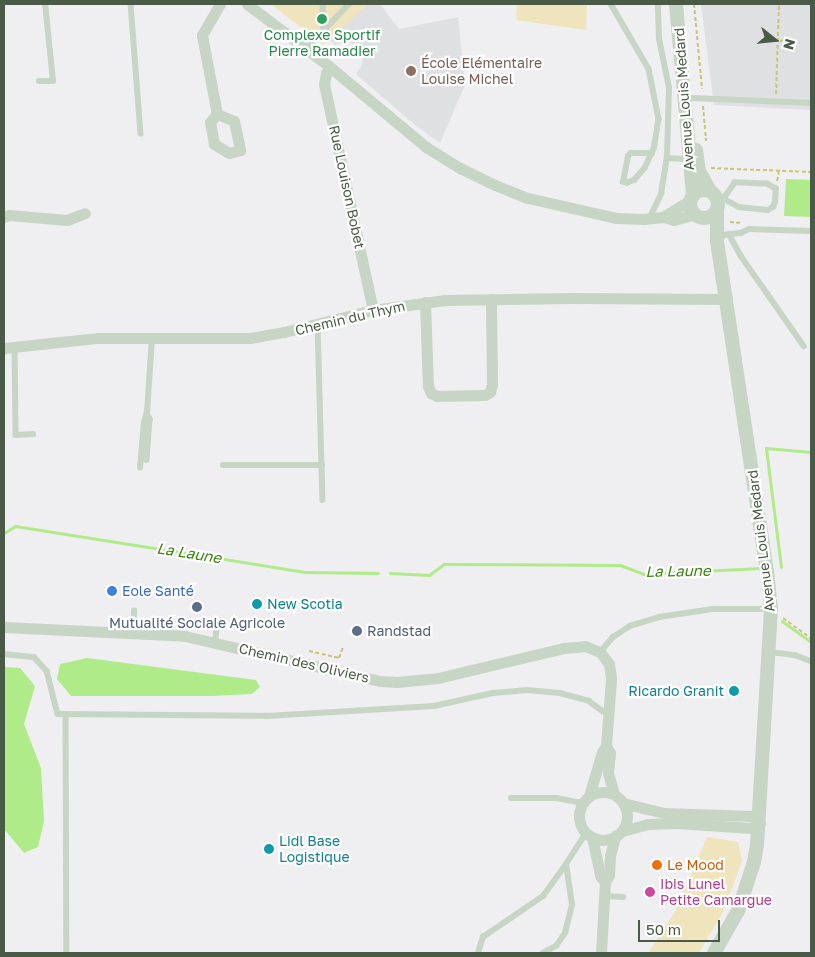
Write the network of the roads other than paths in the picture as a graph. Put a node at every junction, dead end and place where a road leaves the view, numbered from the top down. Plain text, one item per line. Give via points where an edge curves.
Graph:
1 (45, 4) edge
2 (131, 4) edge
3 (220, 4) edge
4 (247, 4) edge
5 (323, 4) edge
6 (349, 4) edge
7 (611, 4) edge
8 (658, 4) edge
9 (676, 4) edge
10 (686, 4) edge
11 (324, 28) junction
12 (306, 48) junction
13 (330, 67) junction
14 (39, 81) dead end
15 (693, 98) junction
16 (811, 103) edge
17 (217, 114) dead end
18 (141, 134) dead end
19 (652, 153) junction
20 (667, 158) junction
21 (688, 159) junction
22 (691, 197) junction
23 (717, 200) junction
24 (85, 213) dead end
25 (699, 216) junction
26 (4, 217) edge
27 (664, 217) junction
28 (649, 219) junction
29 (811, 231) edge
30 (723, 238) junction
31 (491, 299) junction
32 (727, 299) junction
33 (425, 302) junction
34 (373, 310) junction
35 (318, 324) junction
36 (152, 338) junction
37 (804, 346) dead end
38 (9, 348) edge
39 (147, 413) junction
40 (34, 434) dead end
41 (147, 460) dead end
42 (223, 465) dead end
43 (322, 465) junction
44 (140, 468) dead end
45 (323, 500) dead end
46 (771, 609) junction
47 (134, 611) dead end
48 (217, 623) dead end
49 (4, 627) edge
50 (133, 632) junction
51 (215, 643) junction
52 (600, 652) junction
53 (770, 652) junction
54 (4, 654) edge
55 (811, 662) edge
56 (610, 712) junction
57 (66, 714) junction
58 (606, 746) junction
59 (614, 794) junction
60 (511, 798) dead end
61 (585, 800) junction
62 (623, 804) junction
63 (760, 823) junction
64 (618, 833) junction
65 (589, 835) junction
66 (566, 864) junction
67 (605, 882) junction
68 (604, 896) junction
69 (623, 897) dead end
70 (67, 953) edge
71 (478, 953) edge
72 (543, 953) edge
73 (601, 953) edge
74 (714, 953) edge

1 - 14 lane via 53,81
2 - 18 lane
3 - 17 street via 202,35
4 - 12 street
5 - 11 lane
6 - 11 lane
7 - 19 lane via 642,53 655,88 659,119
8 - 20 lane via 659,39 668,88
9 - 21 street, Avenue Louis Medard
10 - 15 street, Avenue Louis Medard
11 - 12 lane
12 - 13 street
13 - 28 street via 426,146 486,181 528,198 568,208 616,218
13 - 34 street, Rue Louison Bobet via 324,84
15 - 16 lane
15 - 23 street, Avenue Louis Medard via 699,171
19 - 19 lane via 635,180 623,182 631,152
20 - 21 lane
20 - 28 lane via 661,194
21 - 22 street, Avenue Louis Medard
22 - 23 street via 699,190
22 - 25 street via 690,208
22 - 27 street
23 - 23 lane via 739,207 768,210 775,202 776,189 767,184 735,183
23 - 25 street via 710,216
23 - 30 street, Avenue Louis Medard
24 - 26 street via 67,220
25 - 27 street via 674,220
25 - 30 street, Avenue Louis Medard
27 - 28 street
29 - 30 lane via 749,229
30 - 32 street, Avenue Louis Medard
30 - 37 lane via 741,256
31 - 32 street, Chemin du Thym
31 - 33 street, Chemin du Thym
31 - 33 street via 492,384 490,392 485,395 431,394
32 - 46 street, Avenue Louis Medard
33 - 34 street, Chemin du Thym
34 - 35 street, Chemin du Thym
35 - 36 street, Chemin du Thym via 250,338
35 - 43 lane
36 - 38 street, Chemin du Thym via 98,338
36 - 39 lane
38 - 40 lane via 16,435
39 - 41 lane via 150,419
39 - 44 lane
42 - 43 lane
43 - 45 lane
46 - 52 lane via 714,609 659,617 630,626 613,637
46 - 53 street, Avenue Louis Medard
47 - 50 lane
48 - 51 lane
49 - 50 street, Chemin des Oliviers
50 - 51 street, Chemin des Oliviers via 185,636
51 - 52 street, Chemin des Oliviers via 380,681 397,682 438,678 564,648 585,646
52 - 56 street via 609,664
53 - 55 lane via 795,655
53 - 63 street, Avenue Louis Medard
54 - 57 lane via 34,657 46,671 58,714
56 - 57 lane via 603,711 589,700 527,690 493,693 434,706 277,716
56 - 58 street
57 - 70 lane
58 - 59 street via 610,754 608,772
58 - 61 street
59 - 61 street via 601,792
59 - 62 street
60 - 61 lane
61 - 65 street via 579,819
62 - 63 street via 664,813 752,816
62 - 64 street via 626,817
63 - 64 street via 752,828 676,822 648,824
63 - 74 street, Avenue Louis Medard via 754,862 744,894 730,929
64 - 65 street via 608,839
64 - 67 street
65 - 66 lane
65 - 67 street via 600,876
66 - 71 lane via 543,896 483,937
66 - 72 lane via 572,905 565,933 556,946
67 - 68 street
68 - 69 lane
68 - 73 street

